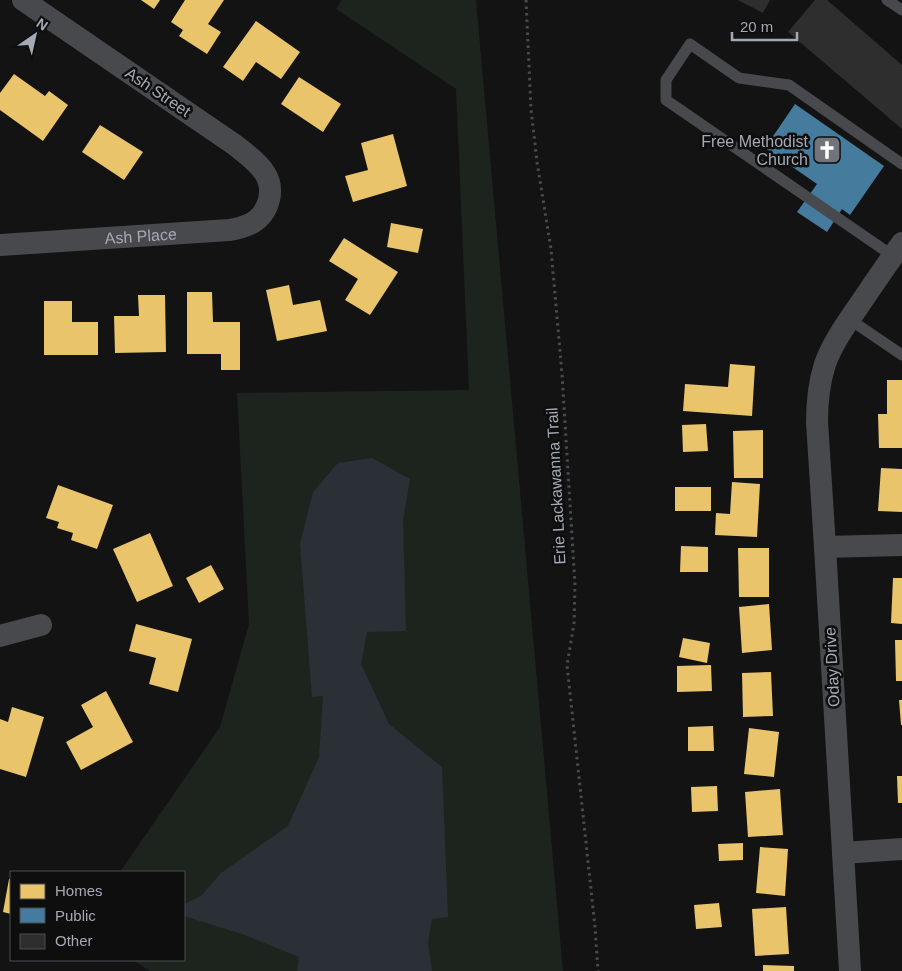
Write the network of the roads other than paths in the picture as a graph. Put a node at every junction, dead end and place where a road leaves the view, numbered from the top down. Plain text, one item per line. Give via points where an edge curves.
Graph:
1 (24, 0) edge
2 (887, 0) edge
3 (902, 10) edge
4 (902, 164) edge
5 (269, 200) joint
6 (0, 245) edge
7 (898, 249) edge
8 (849, 319) junction
9 (902, 355) edge
10 (902, 545) edge
11 (825, 547) junction
12 (41, 625) dead end
13 (0, 636) edge
14 (902, 849) edge
15 (843, 853) junction
16 (850, 971) edge

1 - 5 street, Ash Street via 235,145 263,170 270,184
2 - 3 lane
4 - 7 lane via 788,85 739,78 690,44 666,80 666,100
5 - 6 street, Ash Place via 265,210 243,228
7 - 8 street, Oday Drive
8 - 9 lane
8 - 11 street, Oday Drive via 832,348 819,391 817,422
10 - 11 street
11 - 15 street, Oday Drive
12 - 13 street
14 - 15 street
15 - 16 street, Oday Drive

